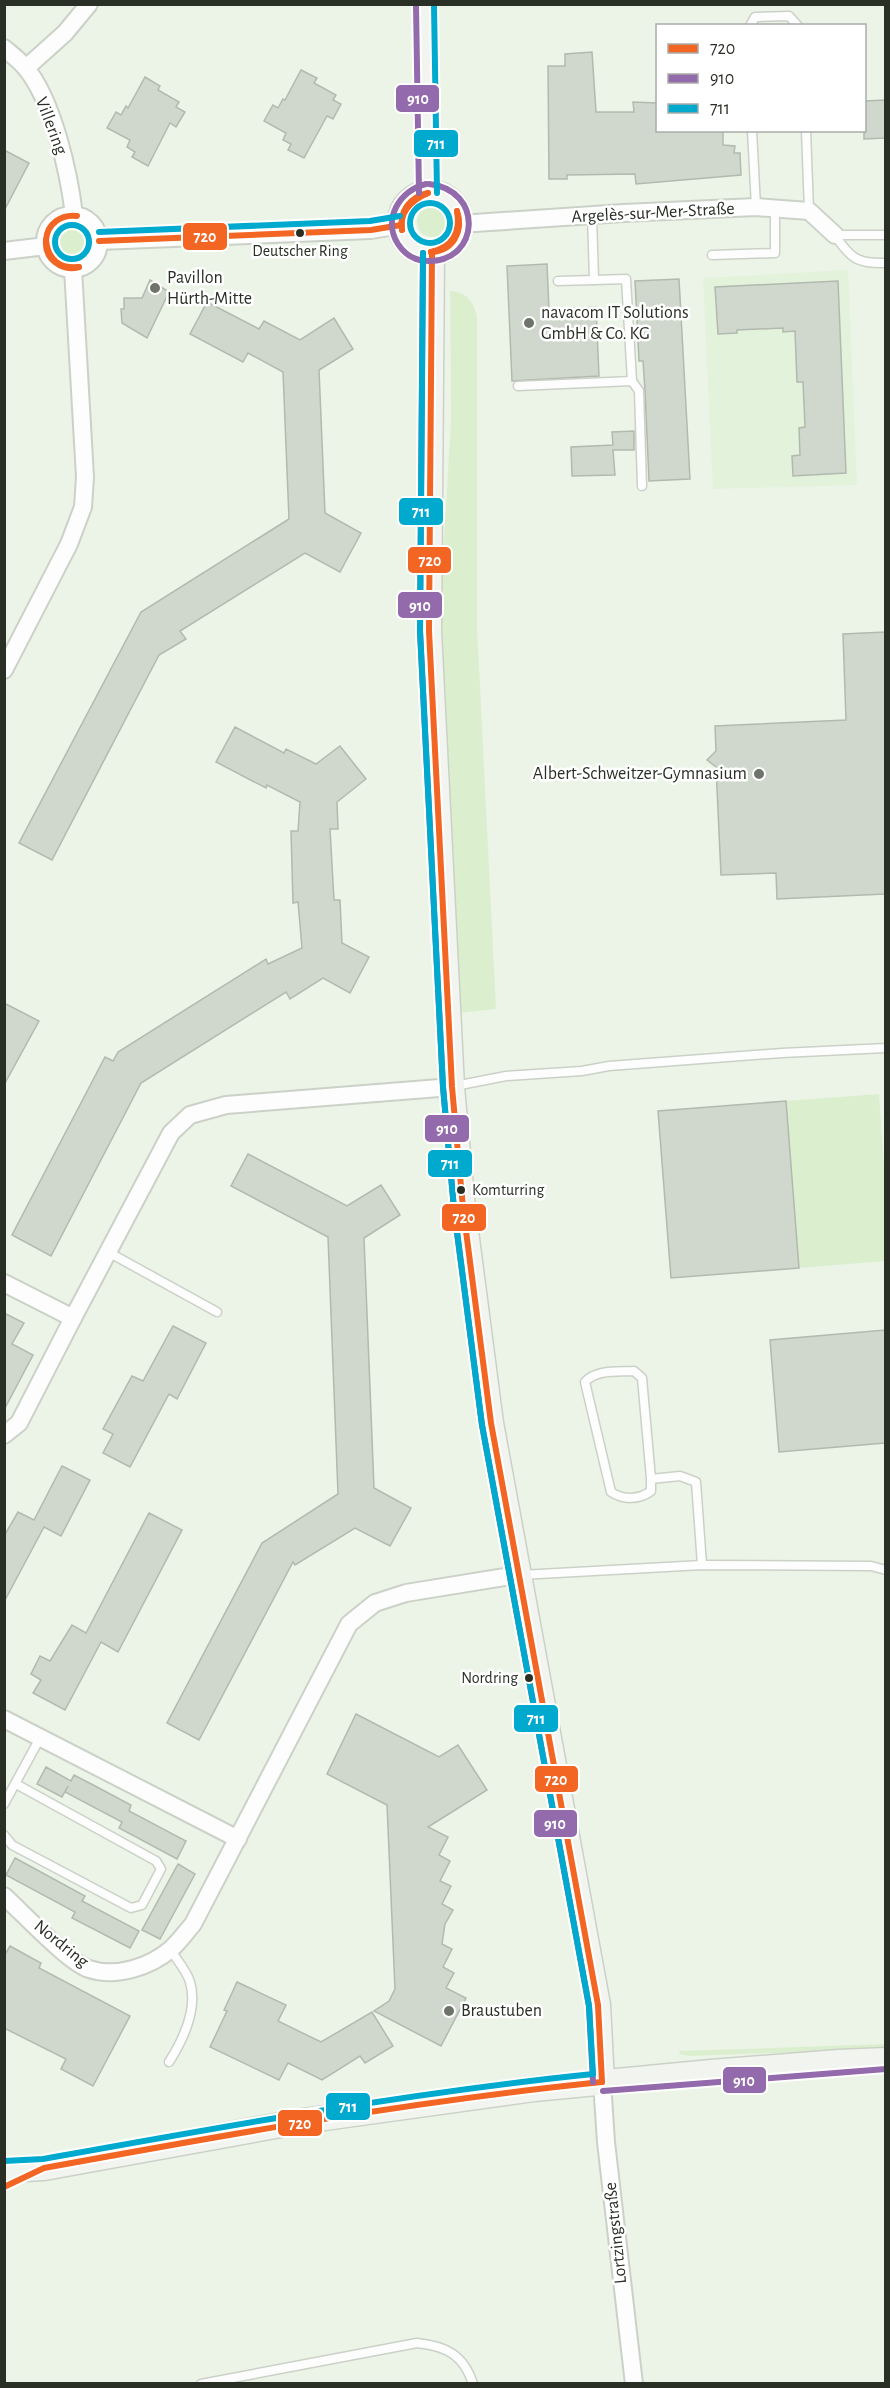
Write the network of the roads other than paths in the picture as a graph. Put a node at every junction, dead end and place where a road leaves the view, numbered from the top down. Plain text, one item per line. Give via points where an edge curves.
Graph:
1 (89, 4) edge
2 (425, 4) edge
3 (751, 24) edge
4 (796, 24) edge
5 (4, 48) edge
6 (26, 68) junction
7 (752, 132) edge
8 (806, 132) edge
9 (428, 193) junction
10 (756, 207) junction
11 (775, 208) junction
12 (809, 211) junction
13 (74, 215) junction
14 (592, 215) junction
15 (460, 224) junction
16 (401, 225) junction
17 (835, 235) junction
18 (885, 235) edge
19 (99, 241) junction
20 (45, 246) junction
21 (4, 251) edge
22 (432, 252) junction
23 (712, 255) dead end
24 (885, 262) edge
25 (73, 270) junction
26 (594, 280) junction
27 (558, 281) dead end
28 (632, 381) junction
29 (518, 386) dead end
30 (642, 486) dead end
31 (4, 670) edge
32 (885, 1048) edge
33 (452, 1087) junction
34 (108, 1252) junction
35 (4, 1283) edge
36 (216, 1312) dead end
37 (73, 1318) junction
38 (4, 1435) edge
39 (651, 1479) junction
40 (702, 1564) junction
41 (885, 1570) edge
42 (518, 1575) junction
43 (4, 1719) edge
44 (40, 1738) junction
45 (16, 1784) junction
46 (7, 1792) edge
47 (4, 1804) edge
48 (4, 1835) edge
49 (238, 1839) junction
50 (4, 1896) edge
51 (170, 1949) junction
52 (885, 2060) edge
53 (169, 2062) dead end
54 (602, 2082) junction
55 (44, 2168) junction
56 (4, 2170) edge
57 (4, 2187) edge
58 (206, 2383) edge
59 (473, 2384) edge
60 (634, 2384) edge

1 - 6 street via 65,33
2 - 9 street
3 - 4 lane via 755,17 789,16
5 - 6 street, Villering
6 - 13 street, Villering via 43,99 64,157
7 - 10 lane
8 - 12 lane
9 - 15 street via 441,194 451,201
9 - 16 street via 405,207
10 - 11 street, Argelès-sur-Mer-Straße
10 - 14 street, Argelès-sur-Mer-Straße
11 - 12 street, Argelès-sur-Mer-Straße
11 - 23 lane via 775,253
12 - 17 street
13 - 19 street via 91,223
13 - 20 street via 52,224
14 - 15 street, Argelès-sur-Mer-Straße
14 - 26 lane
15 - 22 street via 454,241
16 - 19 street via 371,230
16 - 22 street via 410,245
17 - 18 lane
17 - 24 lane via 849,256 868,263
19 - 25 street via 93,260
20 - 21 street
20 - 25 street via 53,261
22 - 33 street via 429,631
25 - 31 street via 85,477 83,507 69,544
26 - 27 lane
26 - 28 lane via 626,279
28 - 29 lane
28 - 30 lane via 639,390
32 - 33 lane via 609,1066 507,1076
33 - 34 street via 226,1105 190,1115 171,1133
33 - 42 street via 463,1208 491,1423
34 - 36 lane
34 - 37 street
35 - 37 street
37 - 38 street via 19,1423
39 - 39 lane via 651,1491 644,1496 620,1498 611,1492 585,1382 596,1374 634,1371 642,1378
39 - 40 lane via 680,1476 696,1482
40 - 41 lane via 871,1566
40 - 42 lane
42 - 49 street, Nordring via 406,1593 375,1603 350,1624
42 - 54 street via 598,2005
43 - 44 street
44 - 45 lane
44 - 49 street
45 - 46 lane
45 - 48 lane via 156,1861 161,1869 142,1905 131,1908 12,1845
46 - 47 lane
49 - 51 street, Nordring via 193,1924
50 - 51 street, Nordring via 87,1969 112,1974 135,1969
51 - 53 lane via 190,1981 192,2008 182,2042
52 - 54 street
54 - 55 street via 303,2121
54 - 60 street, Lortzingstraße
55 - 56 street
55 - 57 street
58 - 59 lane via 417,2343 457,2356 468,2368

